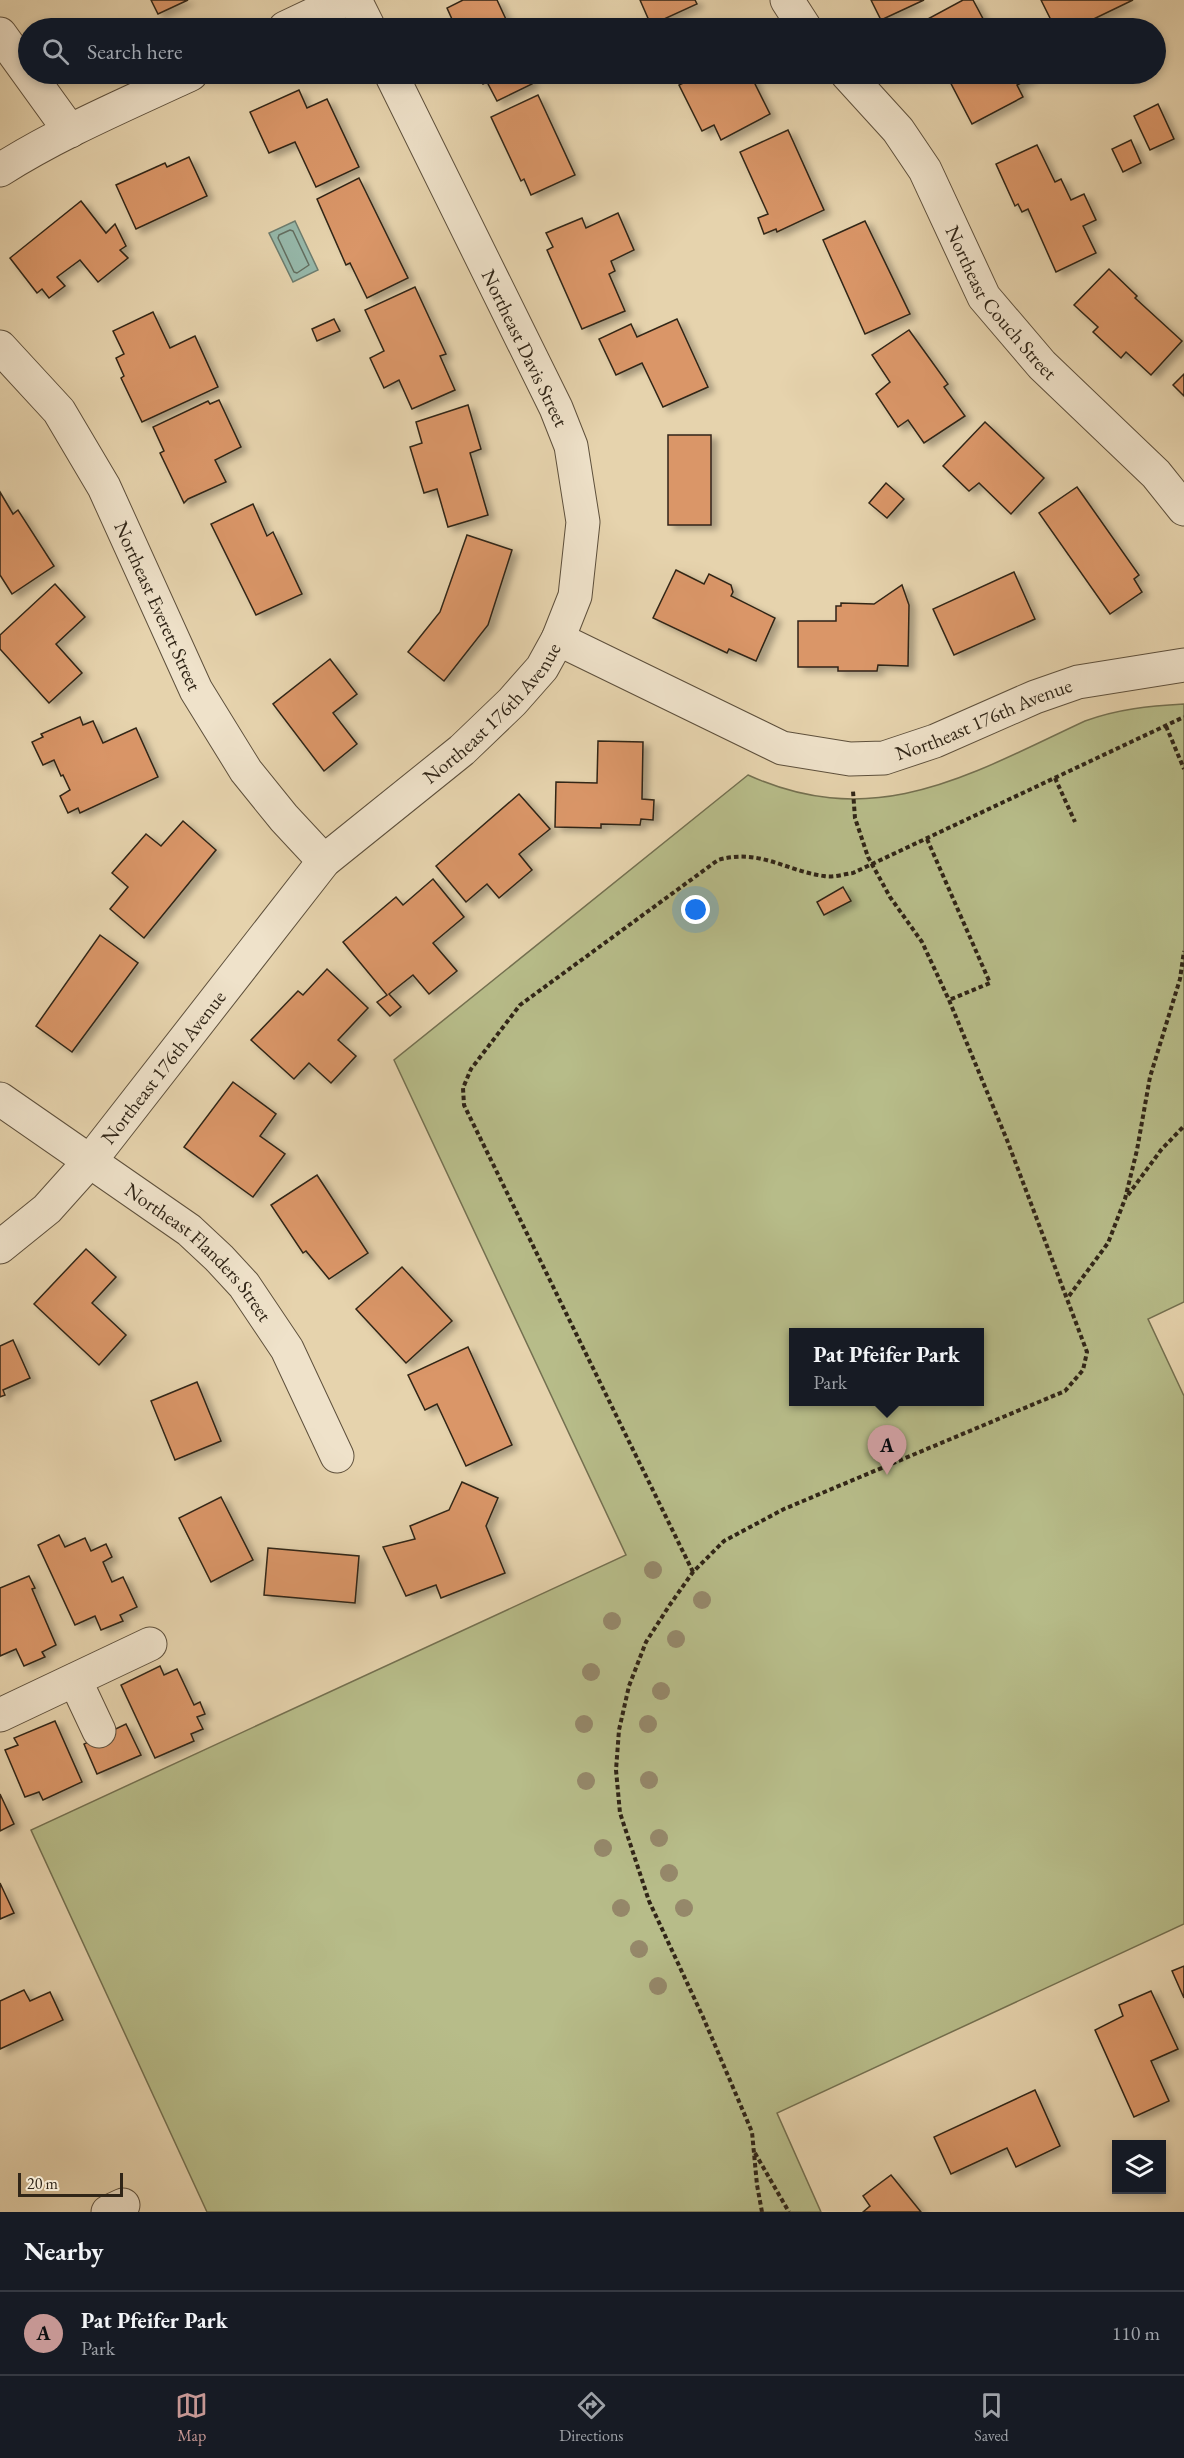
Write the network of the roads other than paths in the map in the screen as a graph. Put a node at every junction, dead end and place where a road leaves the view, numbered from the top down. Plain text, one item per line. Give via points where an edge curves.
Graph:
1 (344, 0) edge
2 (355, 0) edge
3 (787, 0) edge
4 (306, 18) edge
5 (364, 18) edge
6 (799, 18) edge
7 (0, 34) edge
8 (18, 59) edge
9 (36, 84) edge
10 (170, 84) edge
11 (396, 84) edge
12 (856, 84) edge
13 (70, 131) junction
14 (0, 170) edge
15 (0, 347) edge
16 (1184, 509) edge
17 (558, 639) junction
18 (1184, 665) edge
19 (324, 861) junction
20 (0, 1099) edge
21 (90, 1161) junction
22 (0, 1246) edge
23 (337, 1456) dead end
24 (150, 1644) dead end
25 (75, 1680) junction
26 (0, 1715) edge
27 (99, 1731) dead end

1 - 4 street
2 - 5 street
3 - 6 street
7 - 8 street
9 - 13 street
10 - 13 street
11 - 17 street, Northeast Davis Street via 556,408 571,446 583,522 575,596
12 - 16 street, Northeast Couch Street via 898,129 925,170 984,297 1042,365 1156,474
13 - 14 street
15 - 19 street, Northeast Everett Street via 59,411 104,486 196,690 246,771
17 - 18 street, Northeast 176th Avenue via 782,748 850,759 884,758 935,741 1078,682
17 - 19 street, Northeast 176th Avenue via 542,668 462,750
19 - 21 street, Northeast 176th Avenue
20 - 21 street, Northeast Flanders Street
21 - 22 street, Northeast 176th Avenue via 47,1209
21 - 23 street, Northeast Flanders Street via 189,1230 244,1285 288,1349
24 - 25 street
25 - 26 street
25 - 27 street

